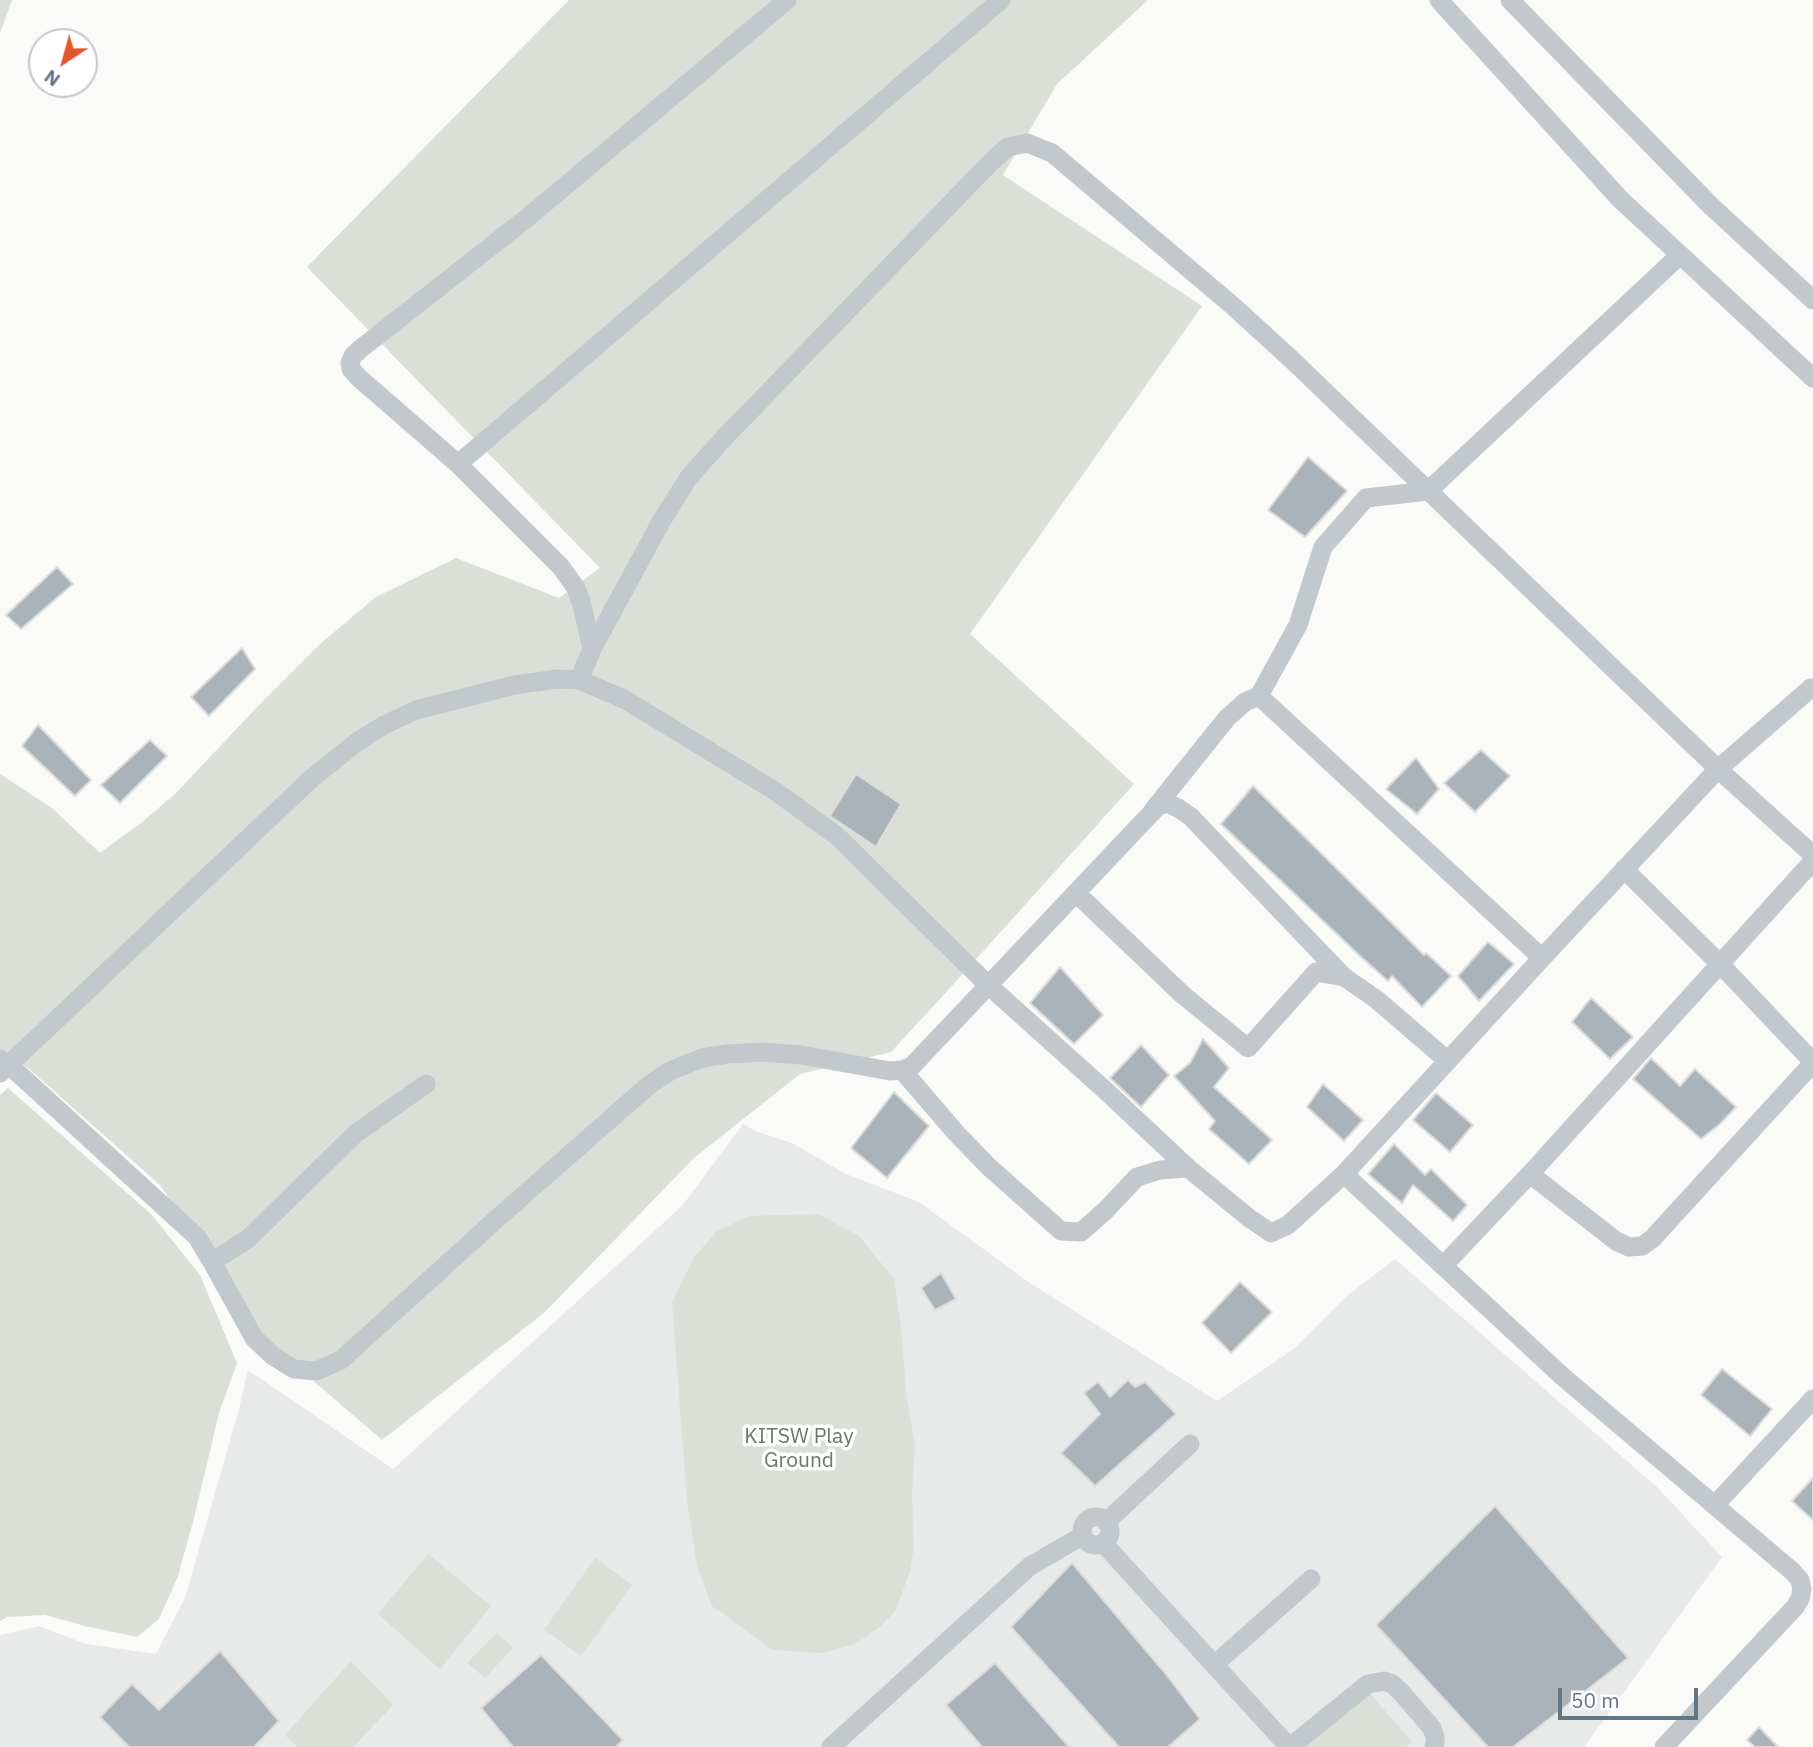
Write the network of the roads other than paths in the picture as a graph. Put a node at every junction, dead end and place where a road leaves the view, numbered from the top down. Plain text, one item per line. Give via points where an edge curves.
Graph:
1 (787, 0) edge
2 (1001, 0) edge
3 (1439, 0) edge
4 (1510, 0) edge
5 (1680, 255) junction
6 (1813, 300) edge
7 (1813, 379) edge
8 (458, 464) junction
9 (1429, 491) junction
10 (592, 649) junction
11 (579, 680) junction
12 (1812, 688) edge
13 (1259, 696) junction
14 (1718, 769) junction
15 (1151, 813) junction
16 (1813, 855) edge
17 (1813, 862) edge
18 (1625, 869) junction
19 (1076, 893) junction
20 (1542, 958) junction
21 (1720, 964) junction
22 (1345, 976) junction
23 (988, 985) junction
24 (1448, 1061) junction
25 (1813, 1062) edge
26 (3, 1065) edge
27 (902, 1070) junction
28 (426, 1084) dead end
29 (1188, 1168) junction
30 (1344, 1174) junction
31 (1530, 1174) junction
32 (212, 1262) junction
33 (1443, 1266) junction
34 (1813, 1399) edge
35 (1191, 1444) dead end
36 (1715, 1505) junction
37 (1106, 1522) junction
38 (1083, 1536) junction
39 (1103, 1544) junction
40 (1311, 1579) dead end
41 (1807, 1590) edge
42 (1214, 1665) junction
43 (831, 1747) edge
44 (1289, 1747) edge
45 (1434, 1747) edge
46 (1664, 1747) edge

1 - 8 street via 527,218 353,356 351,369 358,377
2 - 8 street
3 - 5 street via 1620,199
4 - 6 street via 1711,206
5 - 7 street
5 - 9 street
8 - 10 street via 561,567 583,605
9 - 10 street via 1233,306 1052,153 1027,143 1008,147 992,161 689,477
9 - 13 street via 1366,498 1323,547 1298,625
9 - 14 street
10 - 11 street
11 - 23 street via 624,699 775,791 837,836
11 - 26 street via 514,685 416,710 357,742
12 - 14 street
13 - 15 street via 1227,718
13 - 20 street
14 - 16 street
14 - 18 street
15 - 19 street
15 - 22 street via 1178,808 1191,817
17 - 21 street
18 - 20 street
18 - 21 street
19 - 22 street via 1183,995 1248,1048 1316,972
19 - 23 street
20 - 24 street
21 - 25 street
21 - 31 street
22 - 24 street
23 - 27 street via 920,1059
23 - 29 street
24 - 30 street
25 - 31 street via 1642,1246 1616,1241
26 - 32 street via 180,1220
27 - 29 street via 989,1167 1061,1231 1081,1232 1137,1177
27 - 32 street via 763,1052 702,1058 670,1070 341,1360 316,1371 294,1369 254,1338
28 - 32 street via 355,1134 249,1238
29 - 30 street via 1271,1233 1288,1225
30 - 33 street
31 - 33 street
33 - 36 street via 1562,1376
34 - 36 street
35 - 37 street
36 - 41 street via 1792,1571
37 - 38 street via 1089,1520
37 - 39 street via 1110,1534
38 - 39 street via 1091,1544
38 - 43 street via 1030,1566
39 - 42 street
40 - 42 street
41 - 46 street
42 - 44 street
44 - 45 street via 1368,1684 1384,1681 1400,1691 1432,1728

